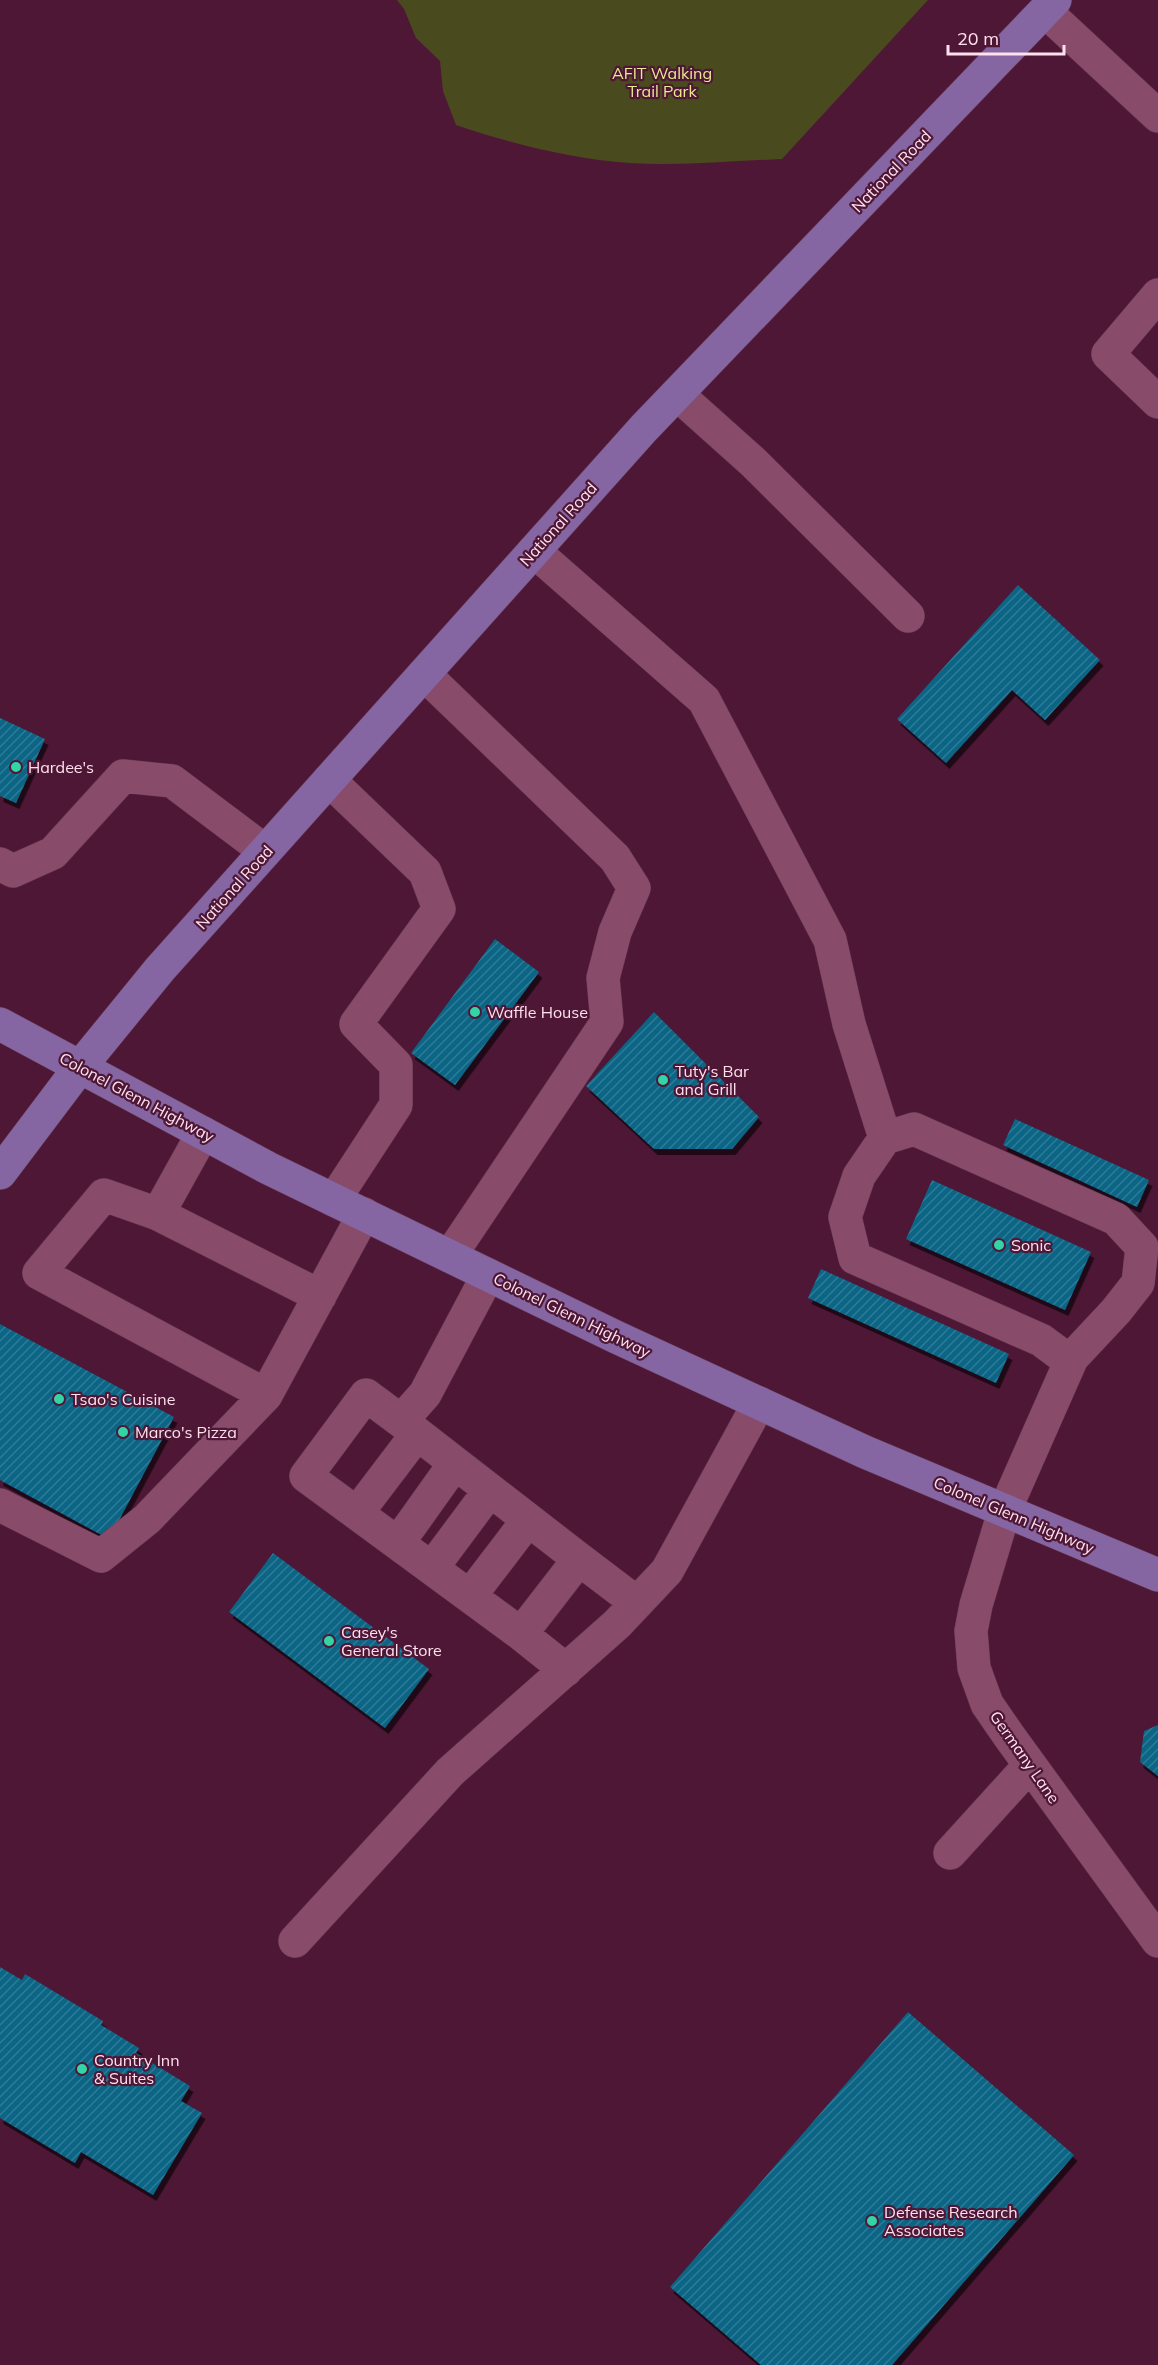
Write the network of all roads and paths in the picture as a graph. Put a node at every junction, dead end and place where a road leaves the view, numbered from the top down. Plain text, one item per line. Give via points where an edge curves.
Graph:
1 (1050, 5) edge
2 (1158, 116) edge
3 (1158, 296) edge
4 (677, 394) junction
5 (1158, 402) edge
6 (534, 551) junction
7 (908, 616) dead end
8 (424, 674) junction
9 (329, 780) junction
10 (265, 851) junction
11 (0, 864) edge
12 (0, 1024) edge
13 (80, 1067) junction
14 (203, 1133) junction
15 (885, 1138) junction
16 (0, 1173) edge
17 (334, 1200) junction
18 (158, 1214) junction
19 (364, 1214) junction
20 (450, 1256) junction
21 (488, 1275) junction
22 (320, 1296) junction
23 (1072, 1358) junction
24 (266, 1395) junction
25 (759, 1403) junction
26 (409, 1427) junction
27 (454, 1463) junction
28 (490, 1490) junction
29 (0, 1505) edge
30 (357, 1512) junction
31 (1004, 1512) junction
32 (528, 1520) junction
33 (398, 1543) junction
34 (579, 1559) junction
35 (432, 1568) junction
36 (1158, 1575) edge
37 (470, 1596) junction
38 (637, 1603) junction
39 (521, 1634) junction
40 (566, 1670) junction
41 (1030, 1765) junction
42 (950, 1853) dead end
43 (295, 1941) dead end
44 (1158, 1941) edge

1 - 2 street
1 - 4 main road, National Road
3 - 5 street via 1108,354
4 - 6 main road, National Road
4 - 7 street via 753,462
6 - 8 main road, National Road
6 - 15 street via 704,700 830,940 849,1024
8 - 9 main road, National Road
8 - 20 street via 615,858 634,888 615,932 603,978 607,1022
9 - 10 main road, National Road
9 - 17 street via 425,872 439,909 356,1024 396,1065 396,1105
10 - 11 street via 172,781 123,776 53,853 14,871
10 - 13 main road, National Road
12 - 13 main road, Colonel Glenn Highway
13 - 14 main road, Colonel Glenn Highway
13 - 16 main road, National Road
14 - 17 main road, Colonel Glenn Highway
14 - 18 street
15 - 23 street via 858,1176 845,1217 855,1258 1041,1340
15 - 23 street, Germany Lane via 914,1129 1116,1219 1142,1247 1138,1283
17 - 19 main road, Colonel Glenn Highway
18 - 22 street
18 - 24 street via 104,1195 39,1273
19 - 20 main road, Colonel Glenn Highway
19 - 22 street
20 - 21 main road, Colonel Glenn Highway
21 - 25 main road, Colonel Glenn Highway
21 - 26 street
22 - 24 street
23 - 31 street, Germany Lane
24 - 29 street via 147,1520 101,1556
25 - 31 main road, Colonel Glenn Highway
25 - 38 street via 667,1571
26 - 27 street
26 - 30 street
26 - 30 street via 366,1395 306,1476
27 - 28 street
27 - 33 street
28 - 32 street
28 - 35 street
30 - 33 street
31 - 36 main road, Colonel Glenn Highway
31 - 41 street, Germany Lane via 976,1605 971,1651 987,1704
32 - 34 street
32 - 37 street
33 - 35 street
34 - 38 street
34 - 39 street
35 - 37 street
37 - 39 street
38 - 40 street
39 - 40 street
40 - 43 street via 450,1772
41 - 42 street
41 - 44 street, Germany Lane

